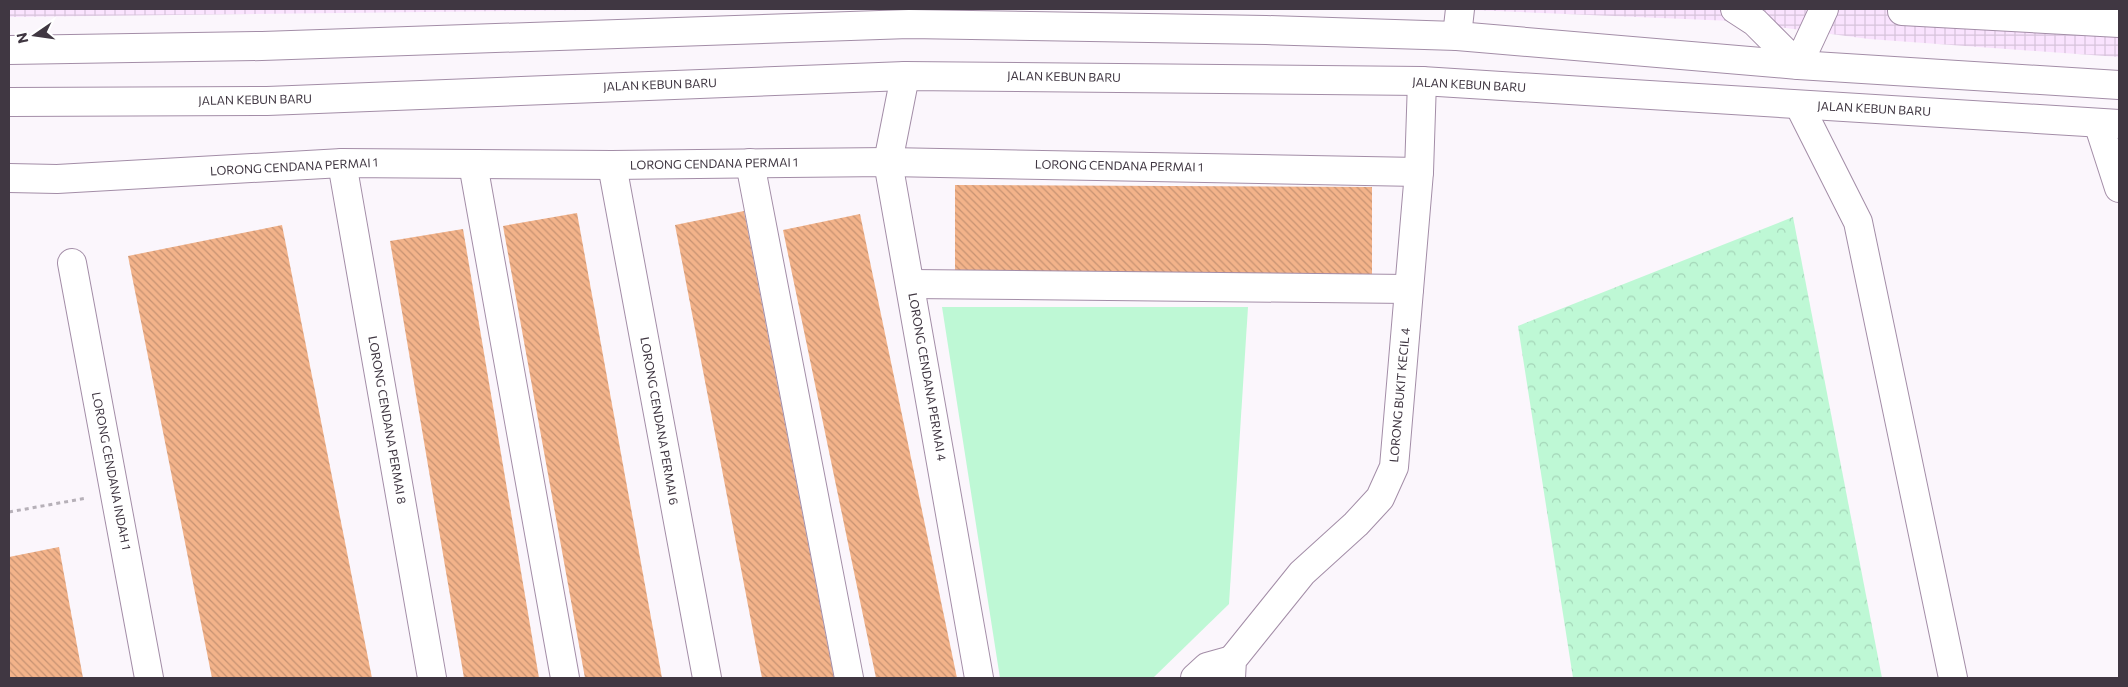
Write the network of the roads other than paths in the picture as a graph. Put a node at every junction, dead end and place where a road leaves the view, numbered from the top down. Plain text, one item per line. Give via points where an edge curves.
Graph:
1 (1460, 9) edge
2 (1735, 9) edge
3 (1824, 9) edge
4 (1902, 11) dead end
5 (1223, 19) edge
6 (2119, 23) edge
7 (1457, 36) junction
8 (9, 50) edge
9 (1798, 65) junction
10 (906, 76) junction
11 (1422, 81) junction
12 (2119, 85) edge
13 (9, 102) edge
14 (1800, 105) junction
15 (2109, 123) edge
16 (888, 162) junction
17 (342, 163) junction
18 (473, 164) junction
19 (750, 164) junction
20 (612, 165) junction
21 (1419, 172) junction
22 (9, 178) edge
23 (2119, 188) edge
24 (72, 264) dead end
25 (911, 284) junction
26 (1409, 289) junction
27 (1232, 669) edge
28 (149, 678) edge
29 (432, 678) edge
30 (565, 678) edge
31 (706, 678) edge
32 (849, 678) edge
33 (980, 678) edge
34 (1195, 678) edge
35 (1953, 678) edge

1 - 7 street
2 - 9 street via 1755,22
3 - 9 street
4 - 6 street
5 - 7 street
5 - 8 street via 909,24 272,45
7 - 9 street
9 - 12 street
10 - 11 street, JALAN KEBUN BARU
10 - 13 street, JALAN KEBUN BARU via 267,101
10 - 16 street, LORONG CENDANA PERMAI 4
11 - 14 street, JALAN KEBUN BARU
11 - 21 street, LORONG BUKIT KECIL 4
14 - 15 street, JALAN KEBUN BARU
14 - 35 street via 1858,222
15 - 23 street
16 - 19 street, LORONG CENDANA PERMAI 1
16 - 21 street, LORONG CENDANA PERMAI 1
16 - 25 street, LORONG CENDANA PERMAI 4
17 - 18 street, LORONG CENDANA PERMAI 1
17 - 22 street, LORONG CENDANA PERMAI 1 via 57,179
17 - 29 street, LORONG CENDANA PERMAI 8
18 - 20 street, LORONG CENDANA PERMAI 1
18 - 30 street
19 - 20 street, LORONG CENDANA PERMAI 1
19 - 32 street
20 - 31 street, LORONG CENDANA PERMAI 6
21 - 26 street, LORONG BUKIT KECIL 4
24 - 28 street, LORONG CENDANA INDAH 1
25 - 26 street
25 - 33 street, LORONG CENDANA PERMAI 4
26 - 27 street, LORONG BUKIT KECIL 4 via 1394,468 1380,498 1302,573
27 - 34 street via 1207,667

